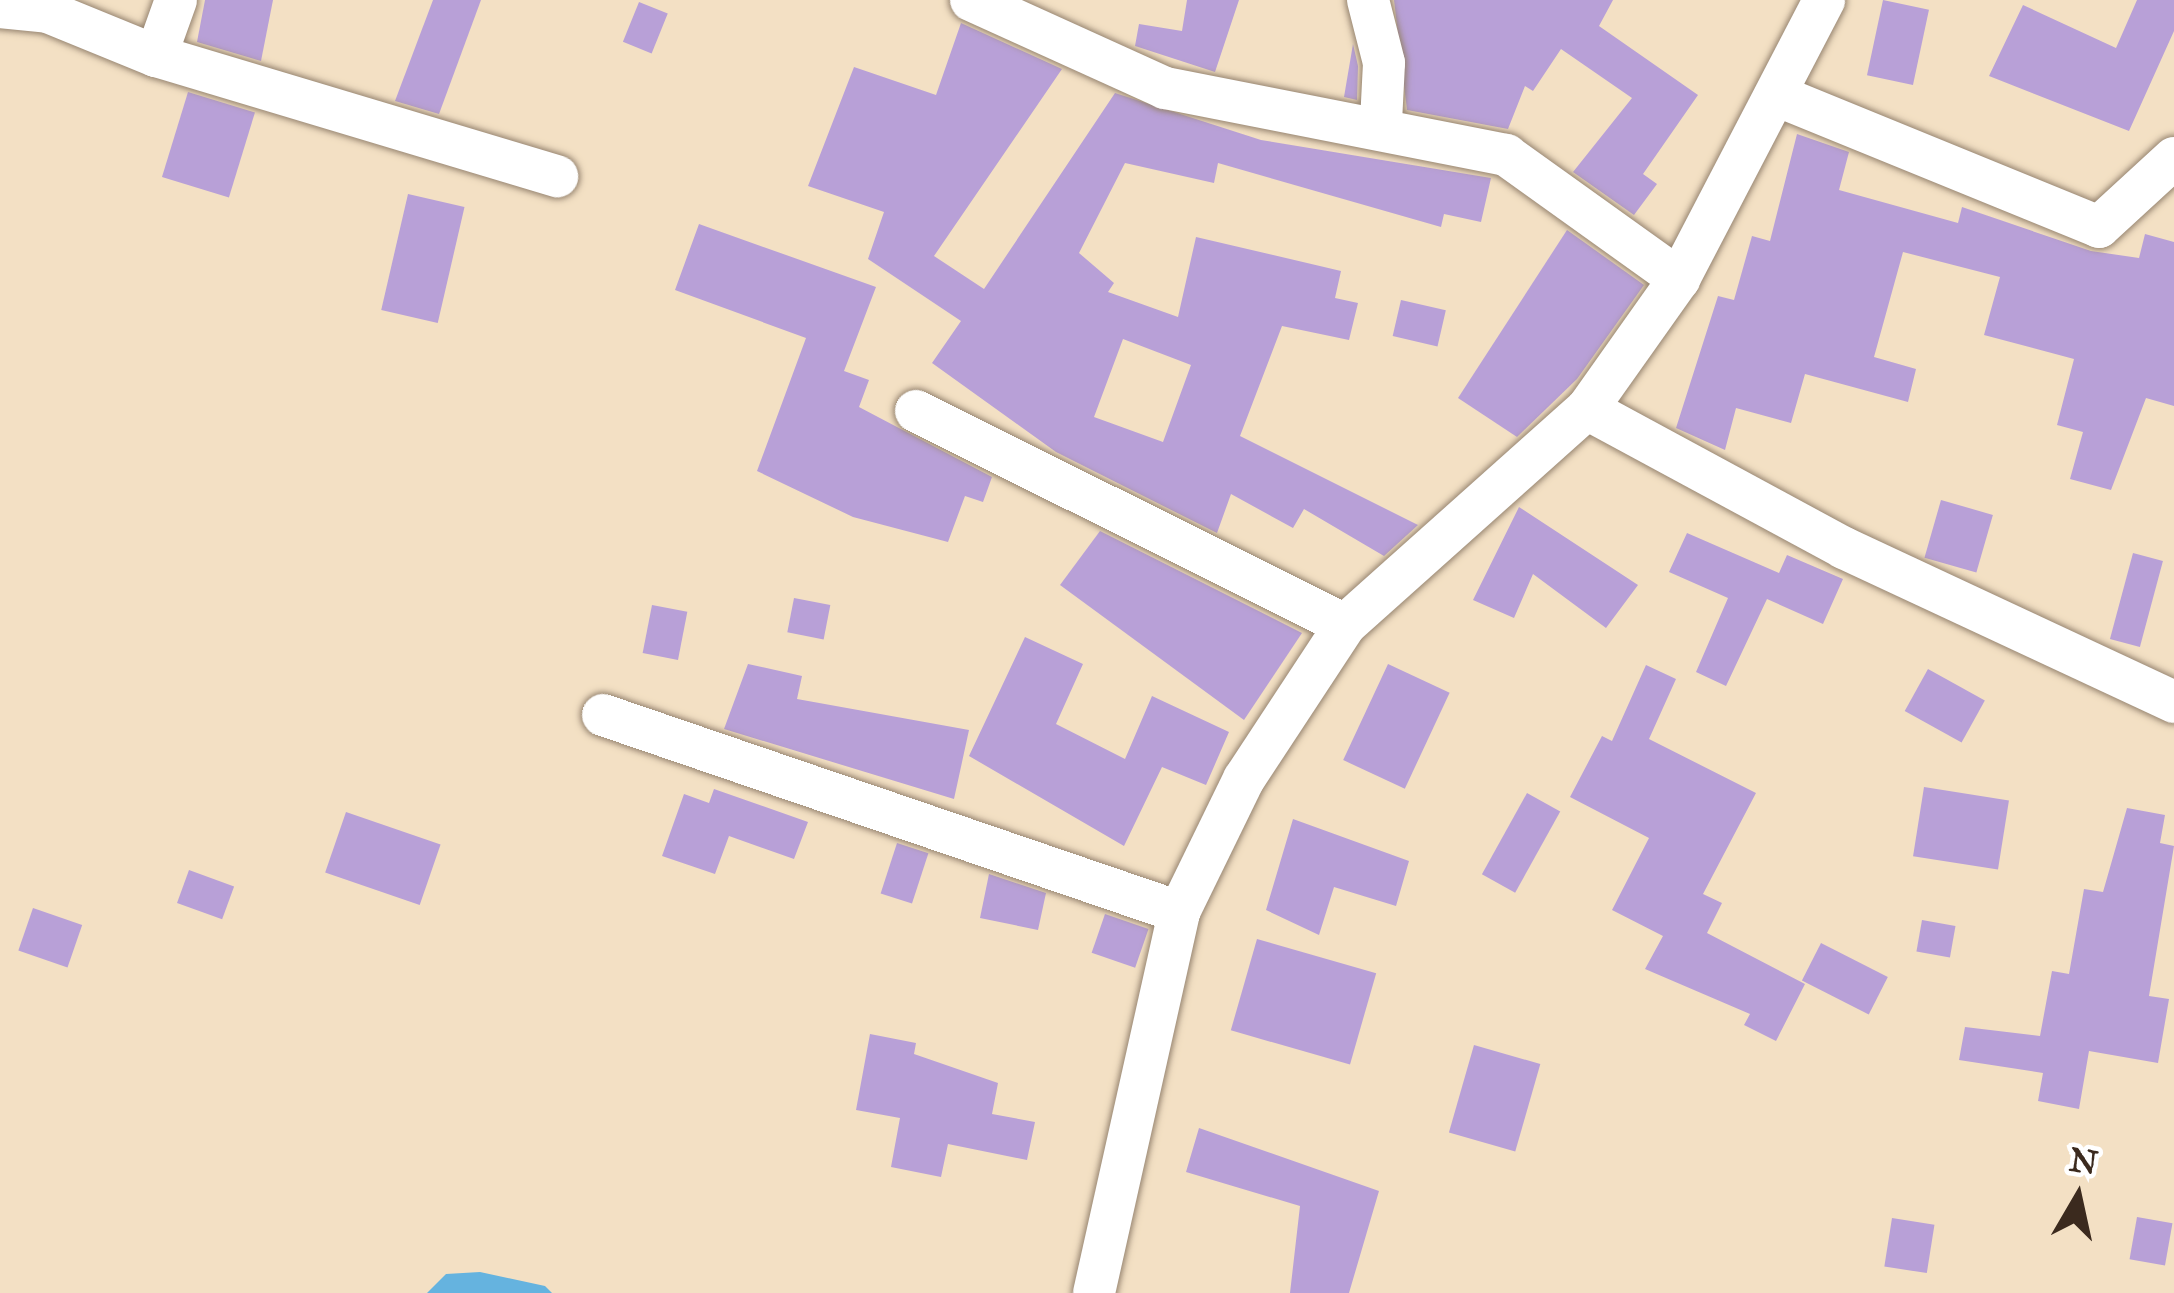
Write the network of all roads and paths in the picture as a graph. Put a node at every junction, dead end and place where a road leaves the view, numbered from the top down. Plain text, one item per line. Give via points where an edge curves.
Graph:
1 (176, 0) edge
2 (971, 0) edge
3 (1368, 0) edge
4 (1824, 0) edge
5 (0, 7) edge
6 (156, 56) junction
7 (1776, 95) junction
8 (1381, 123) junction
9 (2174, 158) edge
10 (557, 176) dead end
11 (1679, 279) junction
12 (1587, 409) junction
13 (916, 411) dead end
14 (1345, 625) junction
15 (2174, 702) edge
16 (603, 715) dead end
17 (1179, 911) junction
18 (1094, 1293) edge

1 - 6 street
2 - 8 street via 1165,88
3 - 8 street via 1384,63
4 - 7 street
5 - 6 street via 48,12
6 - 10 street
7 - 9 street via 2099,227
7 - 11 street
8 - 11 street via 1506,155
11 - 12 street
12 - 14 street
12 - 15 street via 1844,548
13 - 14 street
14 - 17 street via 1244,779
16 - 17 street
17 - 18 street

